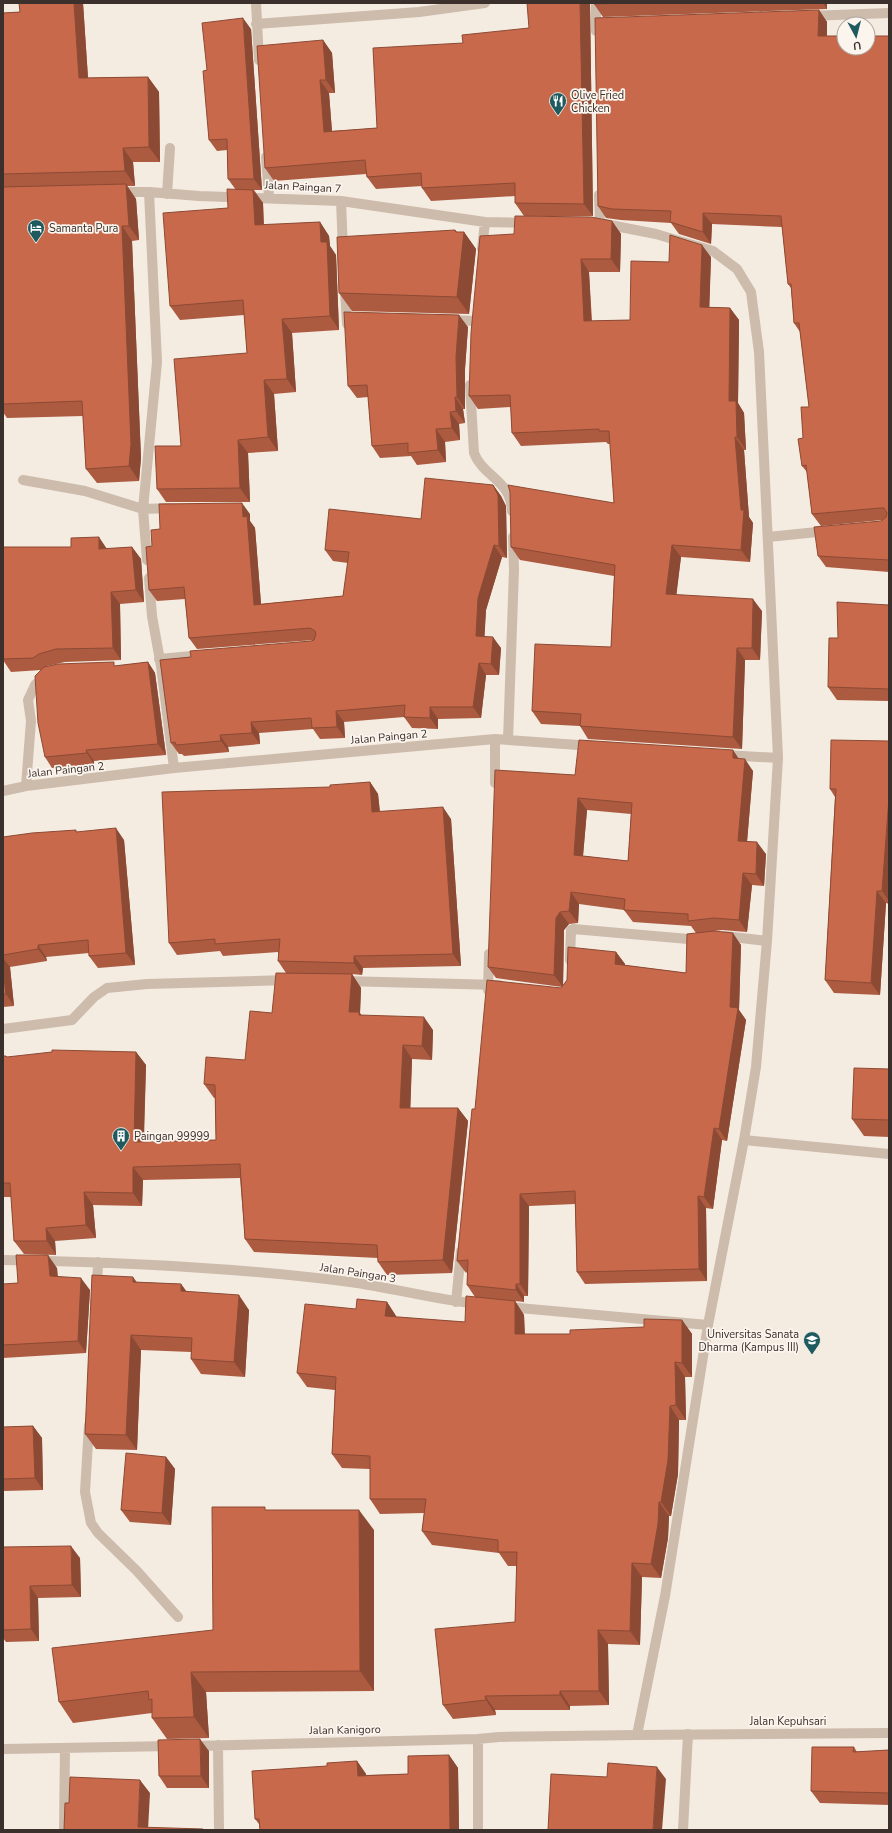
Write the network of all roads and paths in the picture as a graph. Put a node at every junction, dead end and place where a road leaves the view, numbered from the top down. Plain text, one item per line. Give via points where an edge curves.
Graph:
1 (256, 3) edge
2 (485, 3) edge
3 (596, 3) edge
4 (889, 13) edge
5 (801, 16) edge
6 (256, 24) junction
7 (596, 44) edge
8 (260, 71) edge
9 (170, 148) dead end
10 (265, 150) edge
11 (599, 184) edge
12 (110, 192) edge
13 (149, 192) junction
14 (167, 194) junction
15 (269, 197) junction
16 (341, 201) junction
17 (485, 222) junction
18 (542, 223) edge
19 (481, 260) edge
20 (344, 263) edge
21 (344, 278) edge
22 (438, 320) edge
23 (476, 321) edge
24 (347, 333) edge
25 (470, 375) edge
26 (23, 480) dead end
27 (180, 508) edge
28 (143, 509) junction
29 (834, 530) edge
30 (768, 537) junction
31 (215, 654) edge
32 (158, 663) junction
33 (55, 670) edge
34 (495, 738) junction
35 (508, 740) junction
36 (601, 746) edge
37 (718, 754) edge
38 (778, 758) junction
39 (174, 768) junction
40 (26, 786) junction
41 (3, 791) edge
42 (495, 792) edge
43 (767, 941) junction
44 (489, 944) edge
45 (570, 969) edge
46 (294, 980) edge
47 (334, 981) edge
48 (488, 984) junction
49 (511, 987) edge
50 (487, 998) edge
51 (3, 1028) edge
52 (744, 1140) junction
53 (889, 1154) edge
54 (463, 1239) edge
55 (3, 1260) edge
56 (98, 1262) junction
57 (96, 1301) edge
58 (456, 1302) junction
59 (708, 1326) junction
60 (90, 1416) edge
61 (178, 1616) dead end
62 (889, 1733) edge
63 (688, 1734) junction
64 (638, 1735) junction
65 (478, 1739) junction
66 (218, 1745) junction
67 (65, 1748) junction
68 (3, 1749) edge
69 (64, 1830) edge
70 (219, 1830) edge
71 (478, 1830) edge
72 (683, 1830) edge

1 - 6 street
2 - 6 street via 419,12
3 - 7 street via 600,24
4 - 5 street
6 - 8 street
9 - 14 street
10 - 15 street
11 - 30 street via 596,223 656,234 713,251 737,269 751,292 759,352
12 - 13 street, Jalan Paingan 7
13 - 14 street, Jalan Paingan 7
13 - 28 street via 157,362
14 - 15 street, Jalan Paingan 7
15 - 16 street, Jalan Paingan 7
16 - 17 street, Jalan Paingan 7
16 - 20 street
17 - 18 street, Jalan Paingan 7
17 - 19 street
21 - 24 street via 350,317
22 - 23 street
25 - 35 street via 474,452 477,461 507,491 512,505 514,570
26 - 28 street via 85,491
27 - 28 street
28 - 32 street
29 - 30 street
30 - 38 street
31 - 32 street
32 - 39 street
33 - 40 street via 35,685 28,700 31,721
34 - 35 street, Jalan Paingan 2
34 - 39 street, Jalan Paingan 2
34 - 42 street
35 - 36 street, Jalan Paingan 2
37 - 38 street
38 - 43 street
39 - 40 street, Jalan Paingan 2
40 - 41 street, Jalan Paingan 2
43 - 45 street via 722,936 700,940 573,929
43 - 52 street via 756,1067
44 - 48 street
46 - 51 street via 147,984 107,988 94,997 72,1020
47 - 48 street
48 - 49 street
48 - 50 street
52 - 53 street
52 - 59 street
54 - 58 street
55 - 56 street, Jalan Paingan 3
56 - 57 street
56 - 58 street, Jalan Paingan 3 via 233,1270 344,1282
58 - 59 street, Jalan Paingan 3
59 - 64 street via 665,1596
60 - 61 street via 85,1492 91,1523
62 - 63 street, Jalan Kepuhsari
63 - 64 street, Jalan Kanigoro
63 - 72 street
64 - 65 street, Jalan Kanigoro
65 - 66 street, Jalan Kanigoro
65 - 71 street
66 - 67 street, Jalan Kanigoro
66 - 70 street
67 - 68 street, Jalan Kanigoro
67 - 69 street

